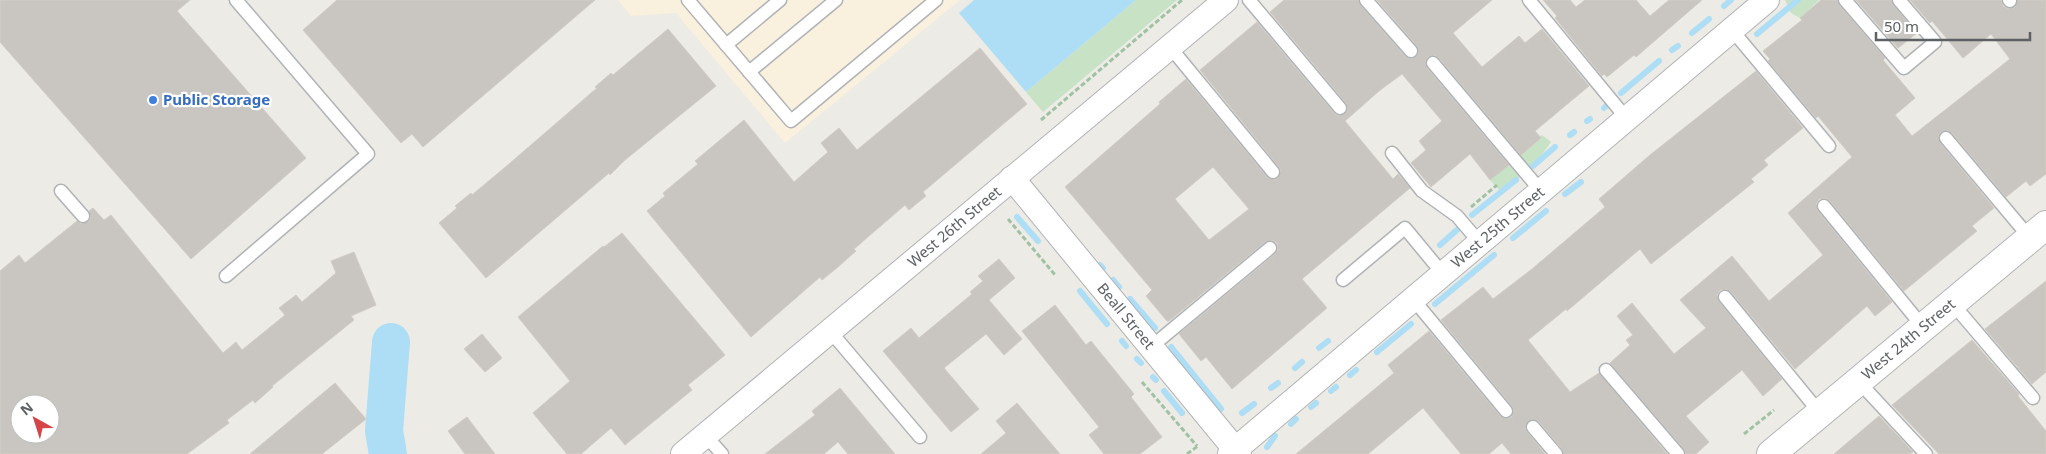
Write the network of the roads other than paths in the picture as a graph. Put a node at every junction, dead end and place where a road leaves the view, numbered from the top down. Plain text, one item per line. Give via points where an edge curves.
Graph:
1 (236, 0) edge
2 (688, 0) edge
3 (780, 0) edge
4 (836, 0) edge
5 (936, 0) edge
6 (1226, 0) edge
7 (1249, 0) edge
8 (1366, 0) edge
9 (1529, 0) edge
10 (1767, 0) edge
11 (1845, 0) edge
12 (1899, 0) edge
13 (1732, 30) junction
14 (726, 45) junction
15 (1170, 47) junction
16 (1410, 51) dead end
17 (1433, 63) dead end
18 (749, 72) junction
19 (1340, 108) dead end
20 (1627, 119) junction
21 (1946, 138) dead end
22 (1829, 146) dead end
23 (1392, 153) dead end
24 (1273, 172) dead end
25 (1012, 178) junction
26 (61, 191) dead end
27 (1541, 191) junction
28 (1824, 206) dead end
29 (83, 216) dead end
30 (2038, 231) edge
31 (1480, 243) junction
32 (1270, 248) dead end
33 (1443, 274) junction
34 (226, 276) dead end
35 (1343, 280) dead end
36 (1725, 297) dead end
37 (1413, 299) junction
38 (1952, 303) junction
39 (1923, 327) junction
40 (830, 331) junction
41 (1151, 347) junction
42 (1606, 370) dead end
43 (1858, 381) junction
44 (2034, 398) dead end
45 (1506, 411) dead end
46 (1820, 413) junction
47 (1533, 427) dead end
48 (705, 435) junction
49 (920, 436) dead end
50 (1234, 452) edge
51 (683, 454) edge
52 (722, 454) edge
53 (1556, 454) edge
54 (1678, 454) edge
55 (1771, 454) edge
56 (1926, 454) edge

1 - 34 lane via 368,154
2 - 14 lane
3 - 14 lane
4 - 18 lane
5 - 18 lane via 791,121
6 - 15 street, West 26th Street
7 - 19 lane
8 - 16 lane
9 - 20 lane
10 - 13 street, West 25th Street
11 - 12 lane via 1904,68 1935,42
13 - 20 street, West 25th Street
13 - 22 lane
14 - 18 lane
15 - 24 lane
15 - 25 street, West 26th Street
17 - 27 lane
20 - 27 street, West 25th Street
21 - 30 lane
23 - 31 lane via 1422,191 1459,218
25 - 40 street, West 26th Street
25 - 41 street, Beall Street
26 - 29 lane
27 - 31 street, West 25th Street
28 - 39 lane
30 - 38 street, West 24th Street
31 - 33 street, West 25th Street
32 - 41 lane
33 - 35 lane via 1405,228
33 - 37 street, West 25th Street
36 - 46 lane
37 - 45 lane
37 - 50 street, West 25th Street
38 - 39 street, West 24th Street
38 - 44 lane
39 - 43 street, West 24th Street
40 - 48 street, West 26th Street
40 - 49 lane
41 - 50 street, Beall Street
42 - 54 lane
43 - 46 street, West 24th Street
43 - 56 lane
46 - 55 street, West 24th Street
47 - 53 lane
48 - 51 street, West 26th Street
48 - 52 lane

